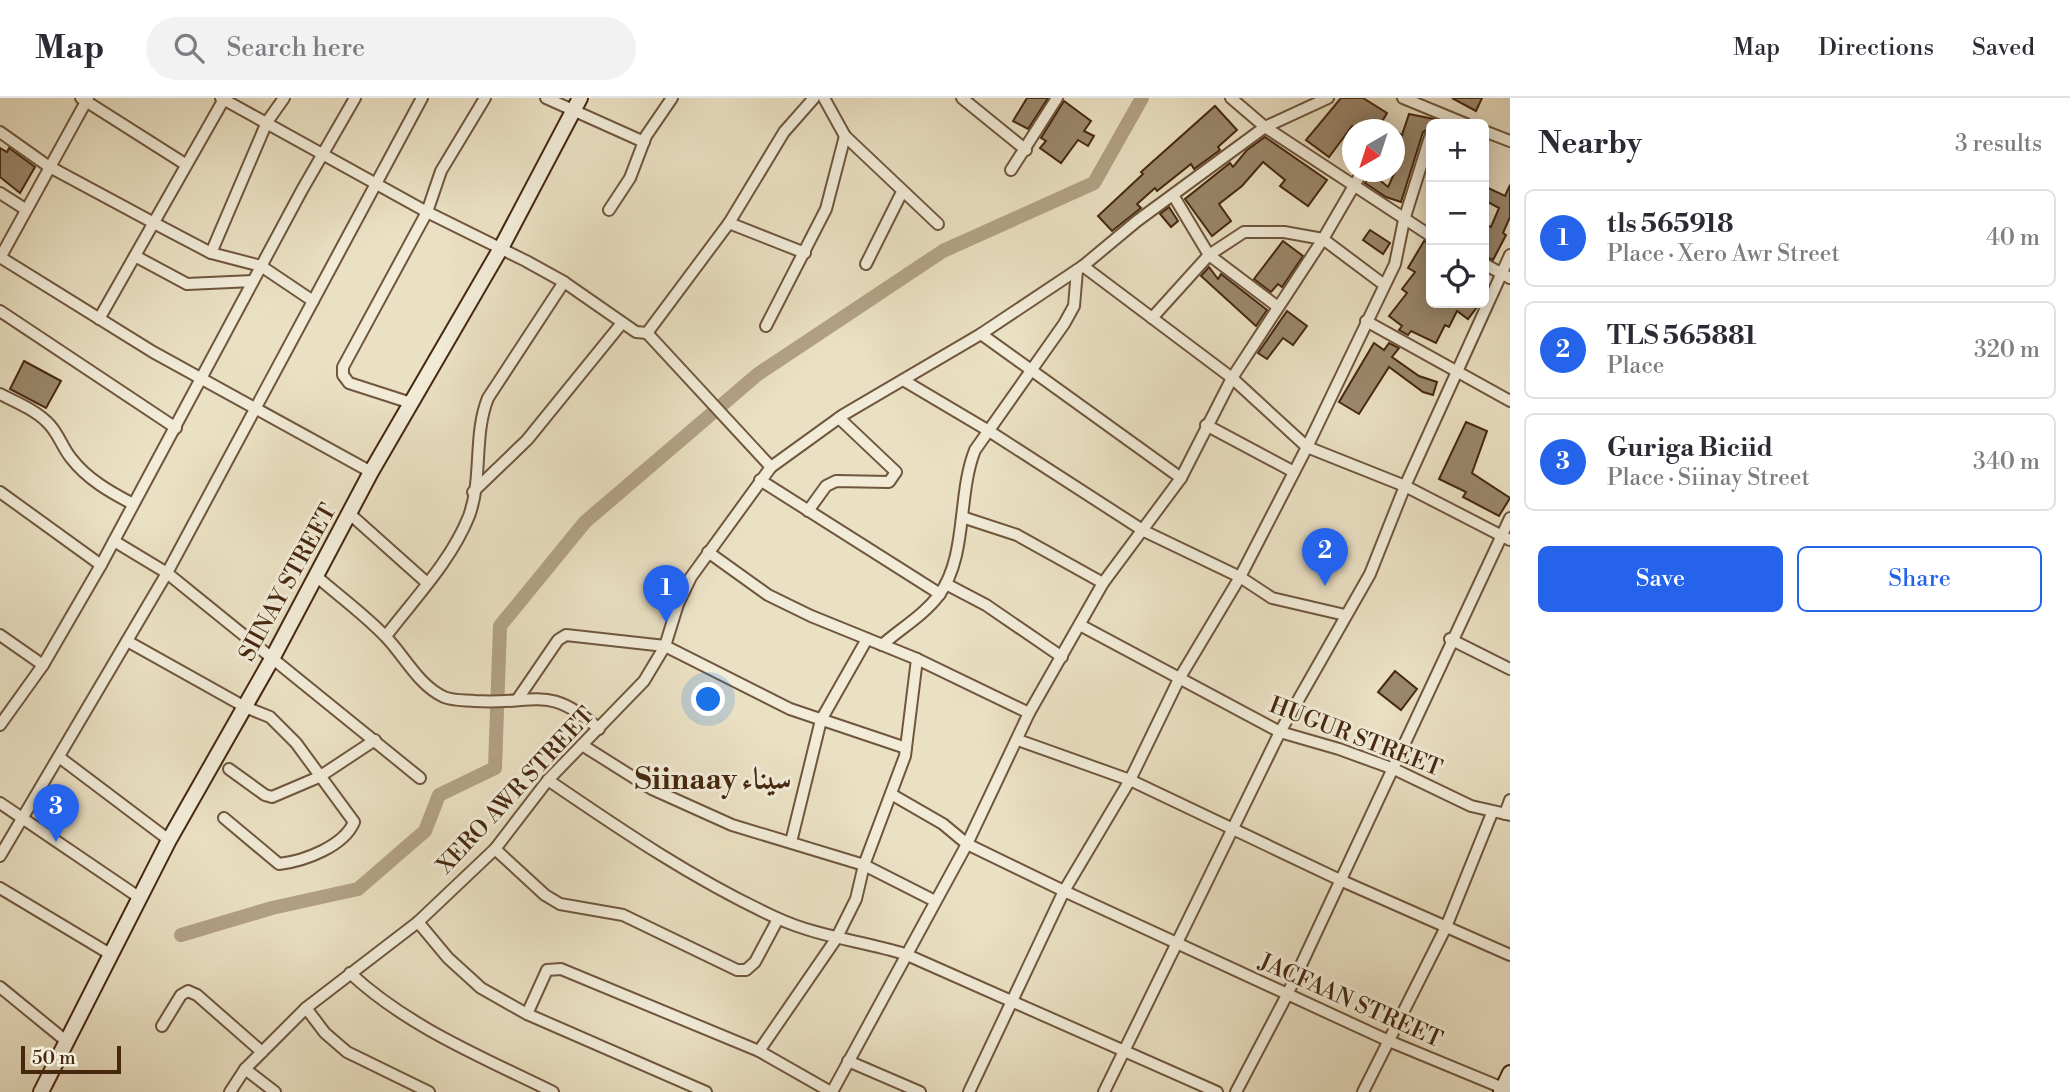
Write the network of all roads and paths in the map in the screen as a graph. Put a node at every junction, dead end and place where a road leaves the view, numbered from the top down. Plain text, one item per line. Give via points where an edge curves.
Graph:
1 (284, 98) edge
2 (355, 98) edge
3 (422, 98) edge
4 (485, 98) edge
5 (546, 98) edge
6 (580, 98) edge
7 (671, 98) edge
8 (814, 98) edge
9 (824, 98) edge
10 (962, 98) edge
11 (1057, 98) edge
12 (1328, 98) edge
13 (1404, 98) edge
14 (85, 99) edge
15 (222, 99) edge
16 (1233, 99) edge
17 (573, 112) junction
18 (1436, 119) edge
19 (267, 122) junction
20 (1265, 127) junction
21 (0, 132) edge
22 (1489, 133) edge
23 (845, 136) junction
24 (1510, 141) edge
25 (644, 142) junction
26 (1026, 150) junction
27 (1426, 150) edge
28 (325, 154) junction
29 (185, 164) junction
30 (48, 166) junction
31 (1011, 170) dead end
32 (375, 181) junction
33 (1356, 182) edge
34 (1353, 187) junction
35 (902, 192) junction
36 (0, 193) edge
37 (1172, 195) junction
38 (25, 209) junction
39 (609, 210) dead end
40 (427, 212) junction
41 (1404, 220) junction
42 (154, 223) junction
43 (729, 223) junction
44 (938, 224) dead end
45 (1426, 233) edge
46 (1323, 239) junction
47 (501, 248) junction
48 (211, 253) junction
49 (805, 253) junction
50 (1209, 255) junction
51 (1510, 255) edge
52 (135, 256) junction
53 (0, 258) edge
54 (866, 264) dead end
55 (261, 266) junction
56 (1489, 267) edge
57 (1080, 268) junction
58 (1506, 276) edge
59 (253, 281) junction
60 (564, 282) junction
61 (1383, 285) junction
62 (313, 301) junction
63 (1278, 307) junction
64 (0, 311) edge
65 (99, 318) junction
66 (1152, 318) junction
67 (1366, 321) junction
68 (622, 323) junction
69 (766, 326) dead end
70 (647, 333) junction
71 (981, 334) junction
72 (1031, 372) junction
73 (1455, 373) junction
74 (1232, 378) junction
75 (203, 379) junction
76 (903, 380) junction
77 (0, 394) edge
78 (1510, 401) edge
79 (411, 403) junction
80 (257, 409) junction
81 (839, 418) junction
82 (1206, 425) junction
83 (176, 428) junction
84 (989, 431) junction
85 (1307, 447) junction
86 (771, 467) junction
87 (371, 472) junction
88 (1294, 472) junction
89 (1181, 478) junction
90 (760, 480) junction
91 (1405, 486) junction
92 (0, 492) edge
93 (473, 492) junction
94 (133, 504) junction
95 (808, 511) junction
96 (351, 515) junction
97 (962, 517) junction
98 (1510, 518) edge
99 (1144, 531) junction
100 (1506, 538) edge
101 (114, 541) junction
102 (708, 552) junction
103 (101, 565) junction
104 (167, 573) junction
105 (316, 576) junction
106 (1240, 577) junction
107 (426, 582) junction
108 (1103, 583) junction
109 (943, 589) junction
110 (1345, 615) junction
111 (1080, 625) junction
112 (0, 635) edge
113 (386, 636) junction
114 (867, 639) junction
115 (1450, 639) junction
116 (127, 641) junction
117 (882, 645) junction
118 (665, 646) junction
119 (273, 657) junction
120 (1062, 657) junction
121 (917, 659) junction
122 (43, 665) junction
123 (1510, 669) edge
124 (1179, 679) junction
125 (512, 701) junction
126 (245, 707) junction
127 (1029, 713) junction
128 (821, 720) junction
129 (0, 725) edge
130 (599, 729) junction
131 (1280, 732) junction
132 (375, 740) junction
133 (1018, 740) junction
134 (583, 746) junction
135 (906, 748) junction
136 (59, 757) junction
137 (229, 769) dead end
138 (1394, 769) junction
139 (319, 777) junction
140 (420, 778) dead end
141 (548, 780) junction
142 (1130, 780) junction
143 (891, 794) junction
144 (1510, 800) edge
145 (0, 803) edge
146 (1492, 813) junction
147 (1508, 815) edge
148 (224, 818) dead end
149 (23, 820) junction
150 (1232, 827) junction
151 (169, 840) junction
152 (791, 842) junction
153 (967, 844) junction
154 (495, 849) junction
155 (0, 856) edge
156 (864, 865) junction
157 (1340, 880) junction
158 (0, 888) edge
159 (1064, 891) junction
160 (140, 898) junction
161 (935, 901) junction
162 (778, 919) junction
163 (418, 922) junction
164 (1446, 927) junction
165 (836, 939) junction
166 (1177, 944) junction
167 (110, 954) junction
168 (905, 954) junction
169 (1510, 955) edge
170 (350, 973) junction
171 (0, 987) edge
172 (1287, 995) junction
173 (1013, 1001) junction
174 (306, 1008) junction
175 (527, 1014) junction
176 (162, 1027) dead end
177 (66, 1041) junction
178 (1389, 1041) junction
179 (759, 1051) junction
180 (262, 1052) junction
181 (1123, 1053) junction
182 (849, 1061) junction
183 (245, 1069) junction
184 (1510, 1073) edge
185 (1504, 1090) edge
186 (41, 1092) edge
187 (230, 1092) edge
188 (275, 1092) edge
189 (429, 1092) edge
190 (553, 1092) edge
191 (706, 1092) edge
192 (831, 1092) edge
193 (920, 1092) edge
194 (969, 1092) edge
195 (1104, 1092) edge
196 (1217, 1092) edge
197 (1236, 1092) edge
198 (1363, 1092) edge

1 - 19 street
2 - 28 street
3 - 32 street
4 - 40 street via 440,171
5 - 17 street
6 - 17 street, SIINAY STREET
7 - 25 street
8 - 43 street via 784,132
9 - 23 street
10 - 26 street
11 - 26 street
12 - 20 street, XERO AWR STREET
13 - 18 street
14 - 29 street
14 - 30 street
15 - 19 street
15 - 29 street
16 - 20 street
17 - 25 street
17 - 47 street, SIINAY STREET
19 - 28 street
19 - 48 street
20 - 34 street
20 - 37 street, XERO AWR STREET
21 - 30 street
22 - 24 street
23 - 35 street
23 - 49 street via 832,191
25 - 39 street via 630,178
26 - 31 street
27 - 41 street
28 - 32 street
28 - 55 street
29 - 42 street
30 - 38 street
30 - 42 street
32 - 40 street
32 - 62 street
33 - 34 street
34 - 41 street
34 - 46 street
35 - 44 street
35 - 54 street
36 - 38 street
37 - 50 street
37 - 57 street, XERO AWR STREET
38 - 53 street
40 - 47 street
40 - 79 street via 343,367 349,383
41 - 45 street
41 - 61 street via 1399,252
42 - 48 street
42 - 52 street
43 - 49 street
43 - 70 street
46 - 50 street via 1284,232 1244,232
46 - 61 street
46 - 63 street
47 - 60 street
47 - 79 street, SIINAY STREET
48 - 55 street
49 - 69 street
50 - 63 street
50 - 66 street
51 - 58 street
52 - 59 street via 187,284
52 - 65 street
53 - 65 street
55 - 59 street
55 - 62 street
56 - 58 street
57 - 66 street
57 - 71 street, XERO AWR STREET
57 - 72 street via 1074,306
58 - 73 street
59 - 75 street
60 - 68 street
60 - 93 street via 488,398 482,413
61 - 67 street
62 - 80 street
63 - 74 street
64 - 83 street
65 - 75 street
66 - 74 street
67 - 73 street
67 - 85 street
68 - 70 street
68 - 93 street via 527,440
70 - 86 street
71 - 72 street
71 - 76 street, XERO AWR STREET
72 - 84 street
72 - 89 street
73 - 78 street
73 - 91 street
74 - 82 street
74 - 85 street
75 - 80 street
75 - 83 street
76 - 81 street, XERO AWR STREET
76 - 84 street
77 - 94 street via 45,419 85,472 105,490
79 - 87 street, SIINAY STREET
80 - 87 street
80 - 104 street
81 - 86 street, XERO AWR STREET
81 - 95 street via 896,472 889,482 836,481 826,486
82 - 88 street
82 - 89 street
83 - 94 street
84 - 97 street via 970,464
84 - 99 street
85 - 88 street
85 - 91 street
86 - 90 street, XERO AWR STREET
87 - 96 street, SIINAY STREET
88 - 106 street
89 - 99 street
90 - 95 street
90 - 102 street, XERO AWR STREET
91 - 100 street
91 - 110 street via 1370,573
92 - 103 street
93 - 107 street via 469,515 439,570
94 - 101 street
95 - 109 street
96 - 105 street, SIINAY STREET
96 - 107 street
97 - 108 street via 1017,535
97 - 109 street
98 - 100 street
99 - 106 street
99 - 108 street
100 - 115 street
101 - 103 street
101 - 104 street
102 - 114 street via 768,595
102 - 118 street, XERO AWR STREET via 678,604
103 - 122 street
104 - 116 street
104 - 119 street
105 - 113 street
105 - 119 street, SIINAY STREET
106 - 110 street via 1272,598
106 - 124 street
107 - 113 street
108 - 111 street
109 - 117 street
109 - 120 street via 986,605
110 - 131 street
111 - 120 street
111 - 124 street, HUGUR STREET
112 - 122 street
113 - 125 street via 437,693 453,699
114 - 117 street
114 - 128 street
115 - 123 street
115 - 138 street
116 - 126 street
116 - 136 street
117 - 121 street
118 - 125 street via 566,635
118 - 128 street via 780,705
118 - 130 street, XERO AWR STREET via 644,681
119 - 126 street, SIINAY STREET
119 - 132 street
120 - 127 street
121 - 127 street
121 - 135 street
122 - 129 street
124 - 131 street, HUGUR STREET
124 - 142 street
125 - 130 street via 551,698
126 - 139 street via 270,717 296,743
126 - 151 street, SIINAY STREET
127 - 133 street
128 - 135 street
128 - 152 street
130 - 134 street, XERO AWR STREET
131 - 138 street, HUGUR STREET
131 - 150 street
132 - 139 street
132 - 140 street
133 - 142 street
133 - 153 street
134 - 141 street, XERO AWR STREET
134 - 152 street via 652,789 732,825
135 - 143 street
136 - 149 street
136 - 151 street
137 - 139 street via 272,797
138 - 146 street, HUGUR STREET
138 - 157 street
139 - 148 street via 354,822 349,835 317,853 279,864
141 - 154 street, XERO AWR STREET
141 - 162 street via 625,833
142 - 150 street
142 - 159 street
143 - 153 street, JACFAAN STREET via 943,824
143 - 156 street
144 - 147 street
145 - 149 street
146 - 147 street, HUGUR STREET
146 - 164 street
149 - 155 street
149 - 160 street
150 - 157 street
150 - 166 street
151 - 160 street, SIINAY STREET
152 - 156 street
153 - 159 street, JACFAAN STREET
153 - 161 street
154 - 162 street via 559,904 623,915 737,970 746,970 754,962
154 - 163 street, XERO AWR STREET
156 - 161 street
156 - 165 street via 856,900
157 - 164 street
157 - 172 street
158 - 167 street
159 - 166 street, JACFAAN STREET
159 - 173 street
160 - 167 street, SIINAY STREET
161 - 168 street
162 - 165 street
163 - 170 street, XERO AWR STREET
163 - 175 street via 481,988
164 - 169 street
164 - 178 street
165 - 168 street
165 - 179 street
166 - 172 street, JACFAAN STREET
166 - 181 street
167 - 177 street, SIINAY STREET
168 - 173 street
168 - 182 street
170 - 174 street, XERO AWR STREET
170 - 190 street via 415,1023
171 - 177 street
172 - 178 street, JACFAAN STREET
172 - 197 street
173 - 181 street
173 - 194 street
174 - 180 street, XERO AWR STREET
174 - 189 street via 347,1052
175 - 179 street via 547,970 554,967
175 - 191 street
176 - 180 street via 188,991
177 - 186 street, SIINAY STREET
178 - 185 street, JACFAAN STREET
178 - 198 street
179 - 192 street
180 - 183 street, XERO AWR STREET
181 - 195 street
181 - 196 street
182 - 192 street
182 - 193 street
183 - 187 street, XERO AWR STREET
183 - 188 street
184 - 185 street

